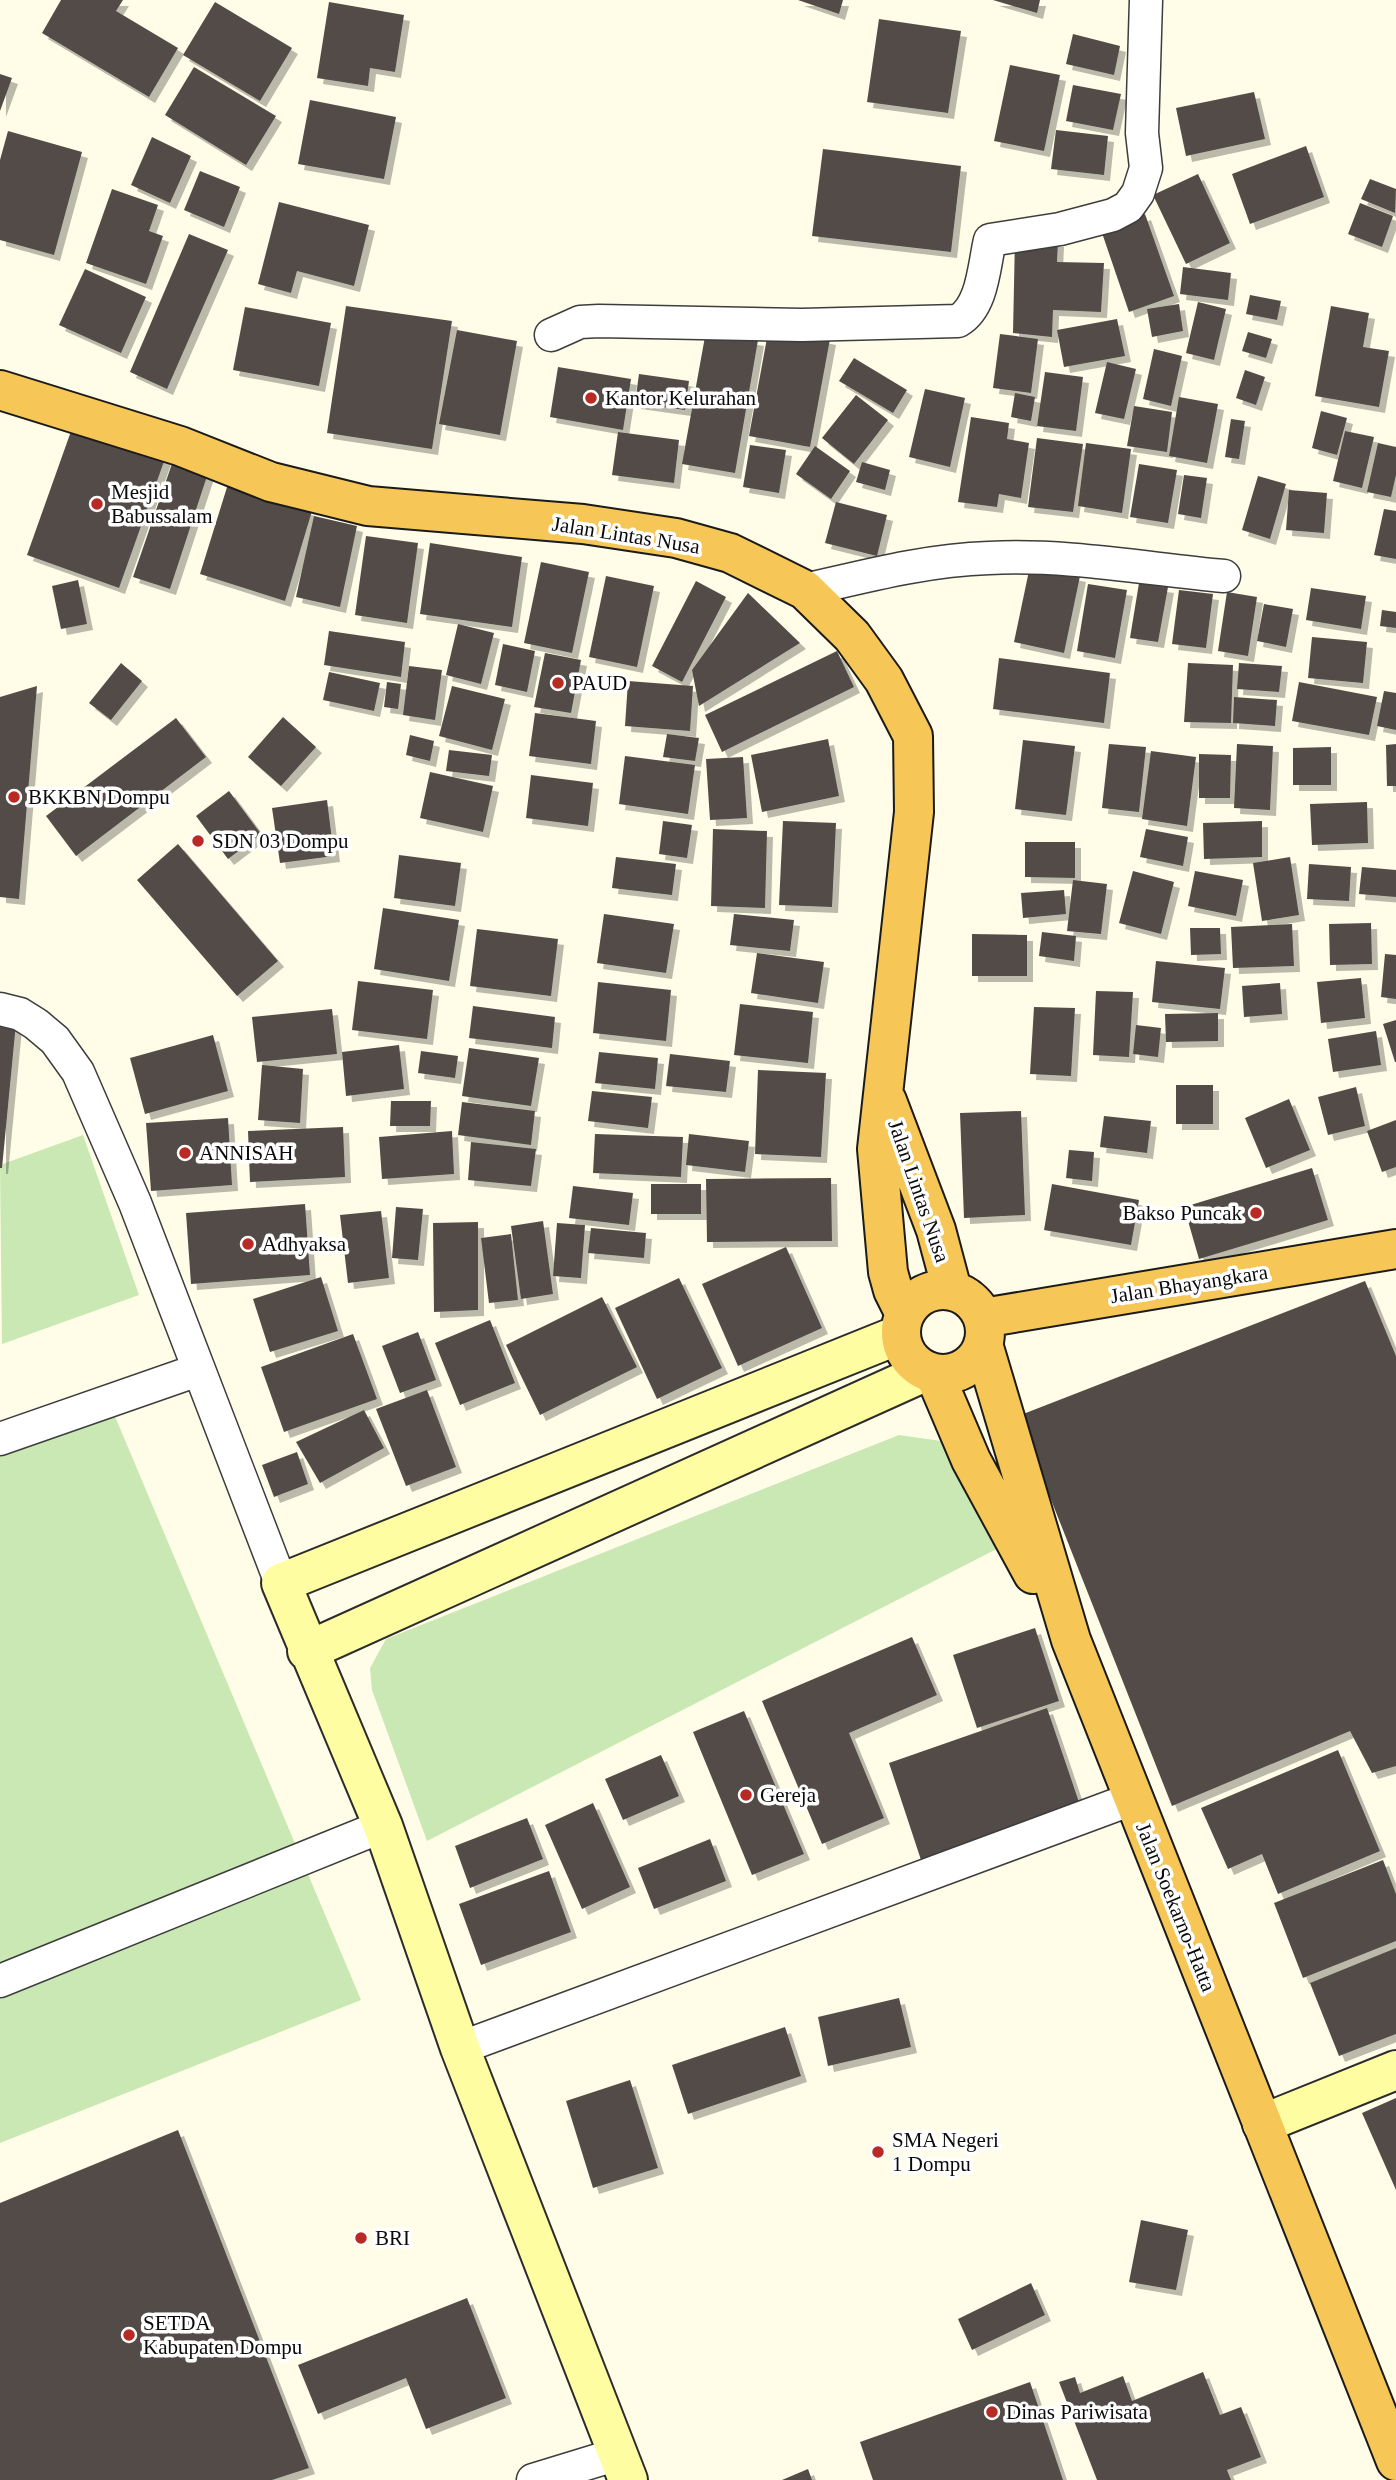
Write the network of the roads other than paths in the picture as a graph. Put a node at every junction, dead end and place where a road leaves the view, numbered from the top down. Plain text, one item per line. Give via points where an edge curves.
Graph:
1 (1146, 0) edge
2 (551, 335) dead end
3 (0, 390) edge
4 (1224, 576) dead end
5 (804, 590) junction
6 (0, 1009) edge
7 (884, 1093) junction
8 (1396, 1249) edge
9 (952, 1290) junction
10 (903, 1324) junction
11 (983, 1331) junction
12 (198, 1370) junction
13 (930, 1372) junction
14 (0, 1439) edge
15 (281, 1583) junction
16 (1071, 1640) junction
17 (307, 1651) junction
18 (1132, 1798) junction
19 (383, 1826) junction
20 (0, 1981) edge
21 (460, 2048) junction
22 (1396, 2070) edge
23 (1262, 2124) junction
24 (1396, 2461) edge
25 (623, 2467) edge
26 (533, 2480) edge

1 - 2 street via 1142,133 1146,169 1138,193 1113,215 990,240 979,289 967,316 958,321 802,325 599,321
3 - 5 highway, Jalan Lintas Nusa via 180,446 271,482 368,506 583,524 676,538 730,553
4 - 5 street via 1044,558 989,558 925,563
5 - 7 highway, Jalan Lintas Nusa via 852,636 884,680 913,736 914,812
6 - 12 street via 36,1024 55,1040 78,1072 135,1203
7 - 9 highway, Jalan Lintas Nusa via 936,1230
7 - 10 highway, Jalan Lintas Nusa via 877,1149 884,1245
8 - 11 highway, Jalan Bhayangkara
9 - 10 highway via 933,1290 916,1299
9 - 11 highway via 971,1300
10 - 13 highway via 909,1356
10 - 15 main road
11 - 13 highway via 969,1365 958,1371
11 - 16 highway, Jalan Soekarno-Hatta
12 - 14 street
12 - 15 street
13 - 16 highway via 971,1460
13 - 17 main road
15 - 17 main road
16 - 18 highway, Jalan Soekarno-Hatta
17 - 19 main road
18 - 21 street
18 - 23 highway, Jalan Soekarno-Hatta
19 - 20 street
19 - 21 main road
21 - 25 main road
22 - 23 main road
23 - 24 highway, Jalan Soekarno-Hatta
25 - 26 street

